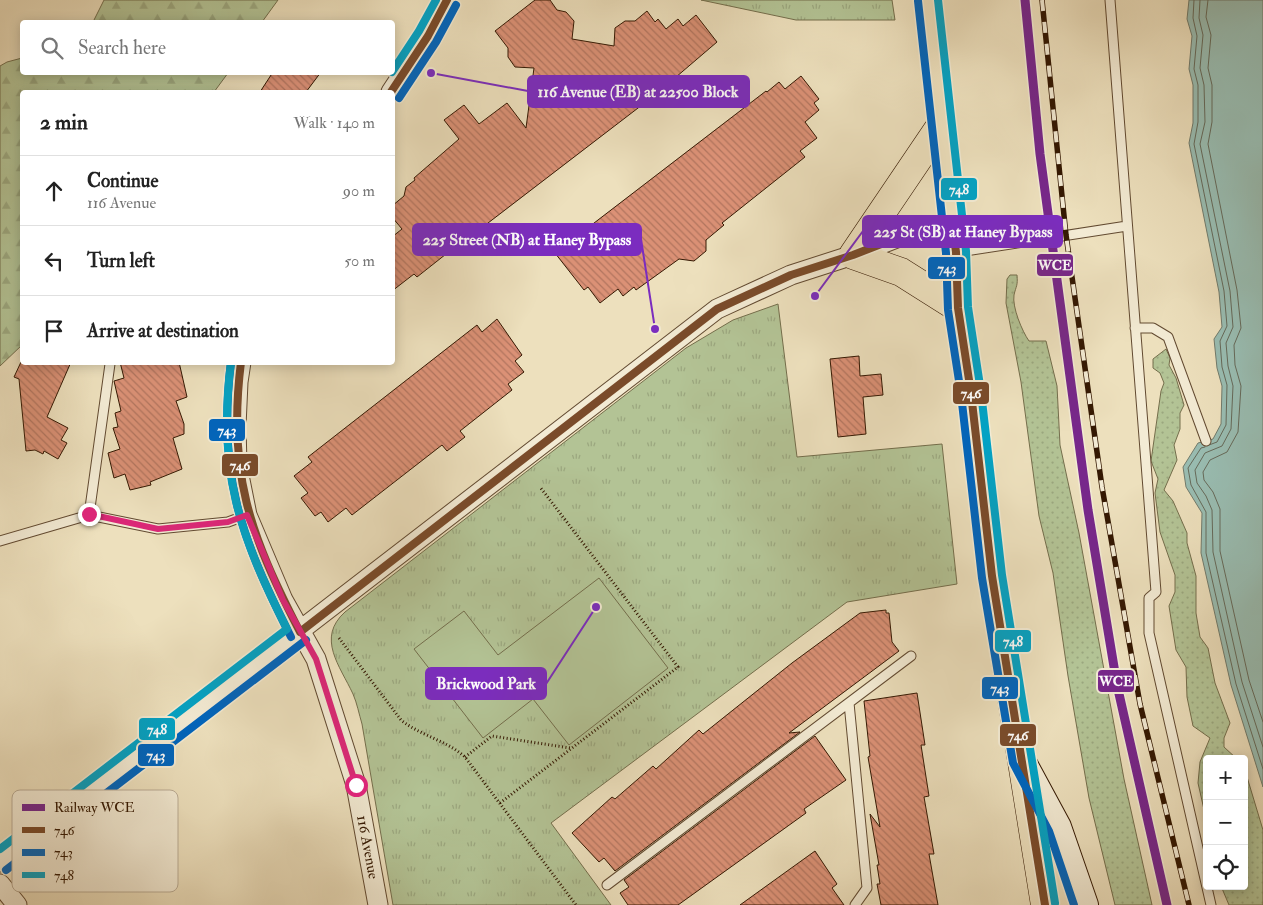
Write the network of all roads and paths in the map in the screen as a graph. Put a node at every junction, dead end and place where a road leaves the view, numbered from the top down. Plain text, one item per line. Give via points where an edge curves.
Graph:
1 (447, 0) edge
2 (928, 0) edge
3 (1110, 0) edge
4 (392, 90) edge
5 (941, 125) junction
6 (952, 222) junction
7 (1127, 226) junction
8 (956, 252) junction
9 (853, 255) junction
10 (958, 308) junction
11 (1134, 328) junction
12 (110, 365) edge
13 (241, 365) edge
14 (1206, 441) dead end
15 (540, 487) dead end
16 (89, 514) junction
17 (247, 515) junction
18 (0, 541) edge
19 (300, 632) junction
20 (339, 638) dead end
21 (912, 656) dead end
22 (849, 703) junction
23 (571, 748) junction
24 (465, 757) junction
25 (1023, 761) junction
26 (94, 790) edge
27 (500, 803) junction
28 (12, 853) edge
29 (0, 862) edge
30 (0, 884) edge
31 (607, 885) dead end
32 (17, 905) edge
33 (378, 905) edge
34 (576, 905) edge
35 (855, 905) edge
36 (1045, 905) edge
37 (1085, 905) edge
38 (1211, 905) edge

1 - 4 street
2 - 5 highway
3 - 7 lane
5 - 6 highway
5 - 9 highway
6 - 8 highway
6 - 9 street via 907,234
7 - 8 lane
7 - 11 lane
8 - 10 highway
9 - 10 highway via 901,272
9 - 19 street via 791,275 717,309
10 - 25 highway via 992,576
11 - 14 lane via 1153,328 1168,337
11 - 38 lane via 1156,592 1149,598 1149,633
12 - 16 lane
13 - 17 street, 116 Avenue via 237,391 237,455
15 - 23 path via 678,666
16 - 17 lane via 158,529 228,522
16 - 18 lane
17 - 19 street, 116 Avenue
19 - 26 street
19 - 33 street, 116 Avenue via 316,659 356,785
20 - 24 path via 401,720
21 - 22 lane
22 - 31 lane
22 - 35 lane via 867,888
23 - 24 path via 492,736
23 - 27 path
24 - 27 path
25 - 36 highway
25 - 37 street via 1058,827
27 - 34 path
28 - 29 street
30 - 32 street

